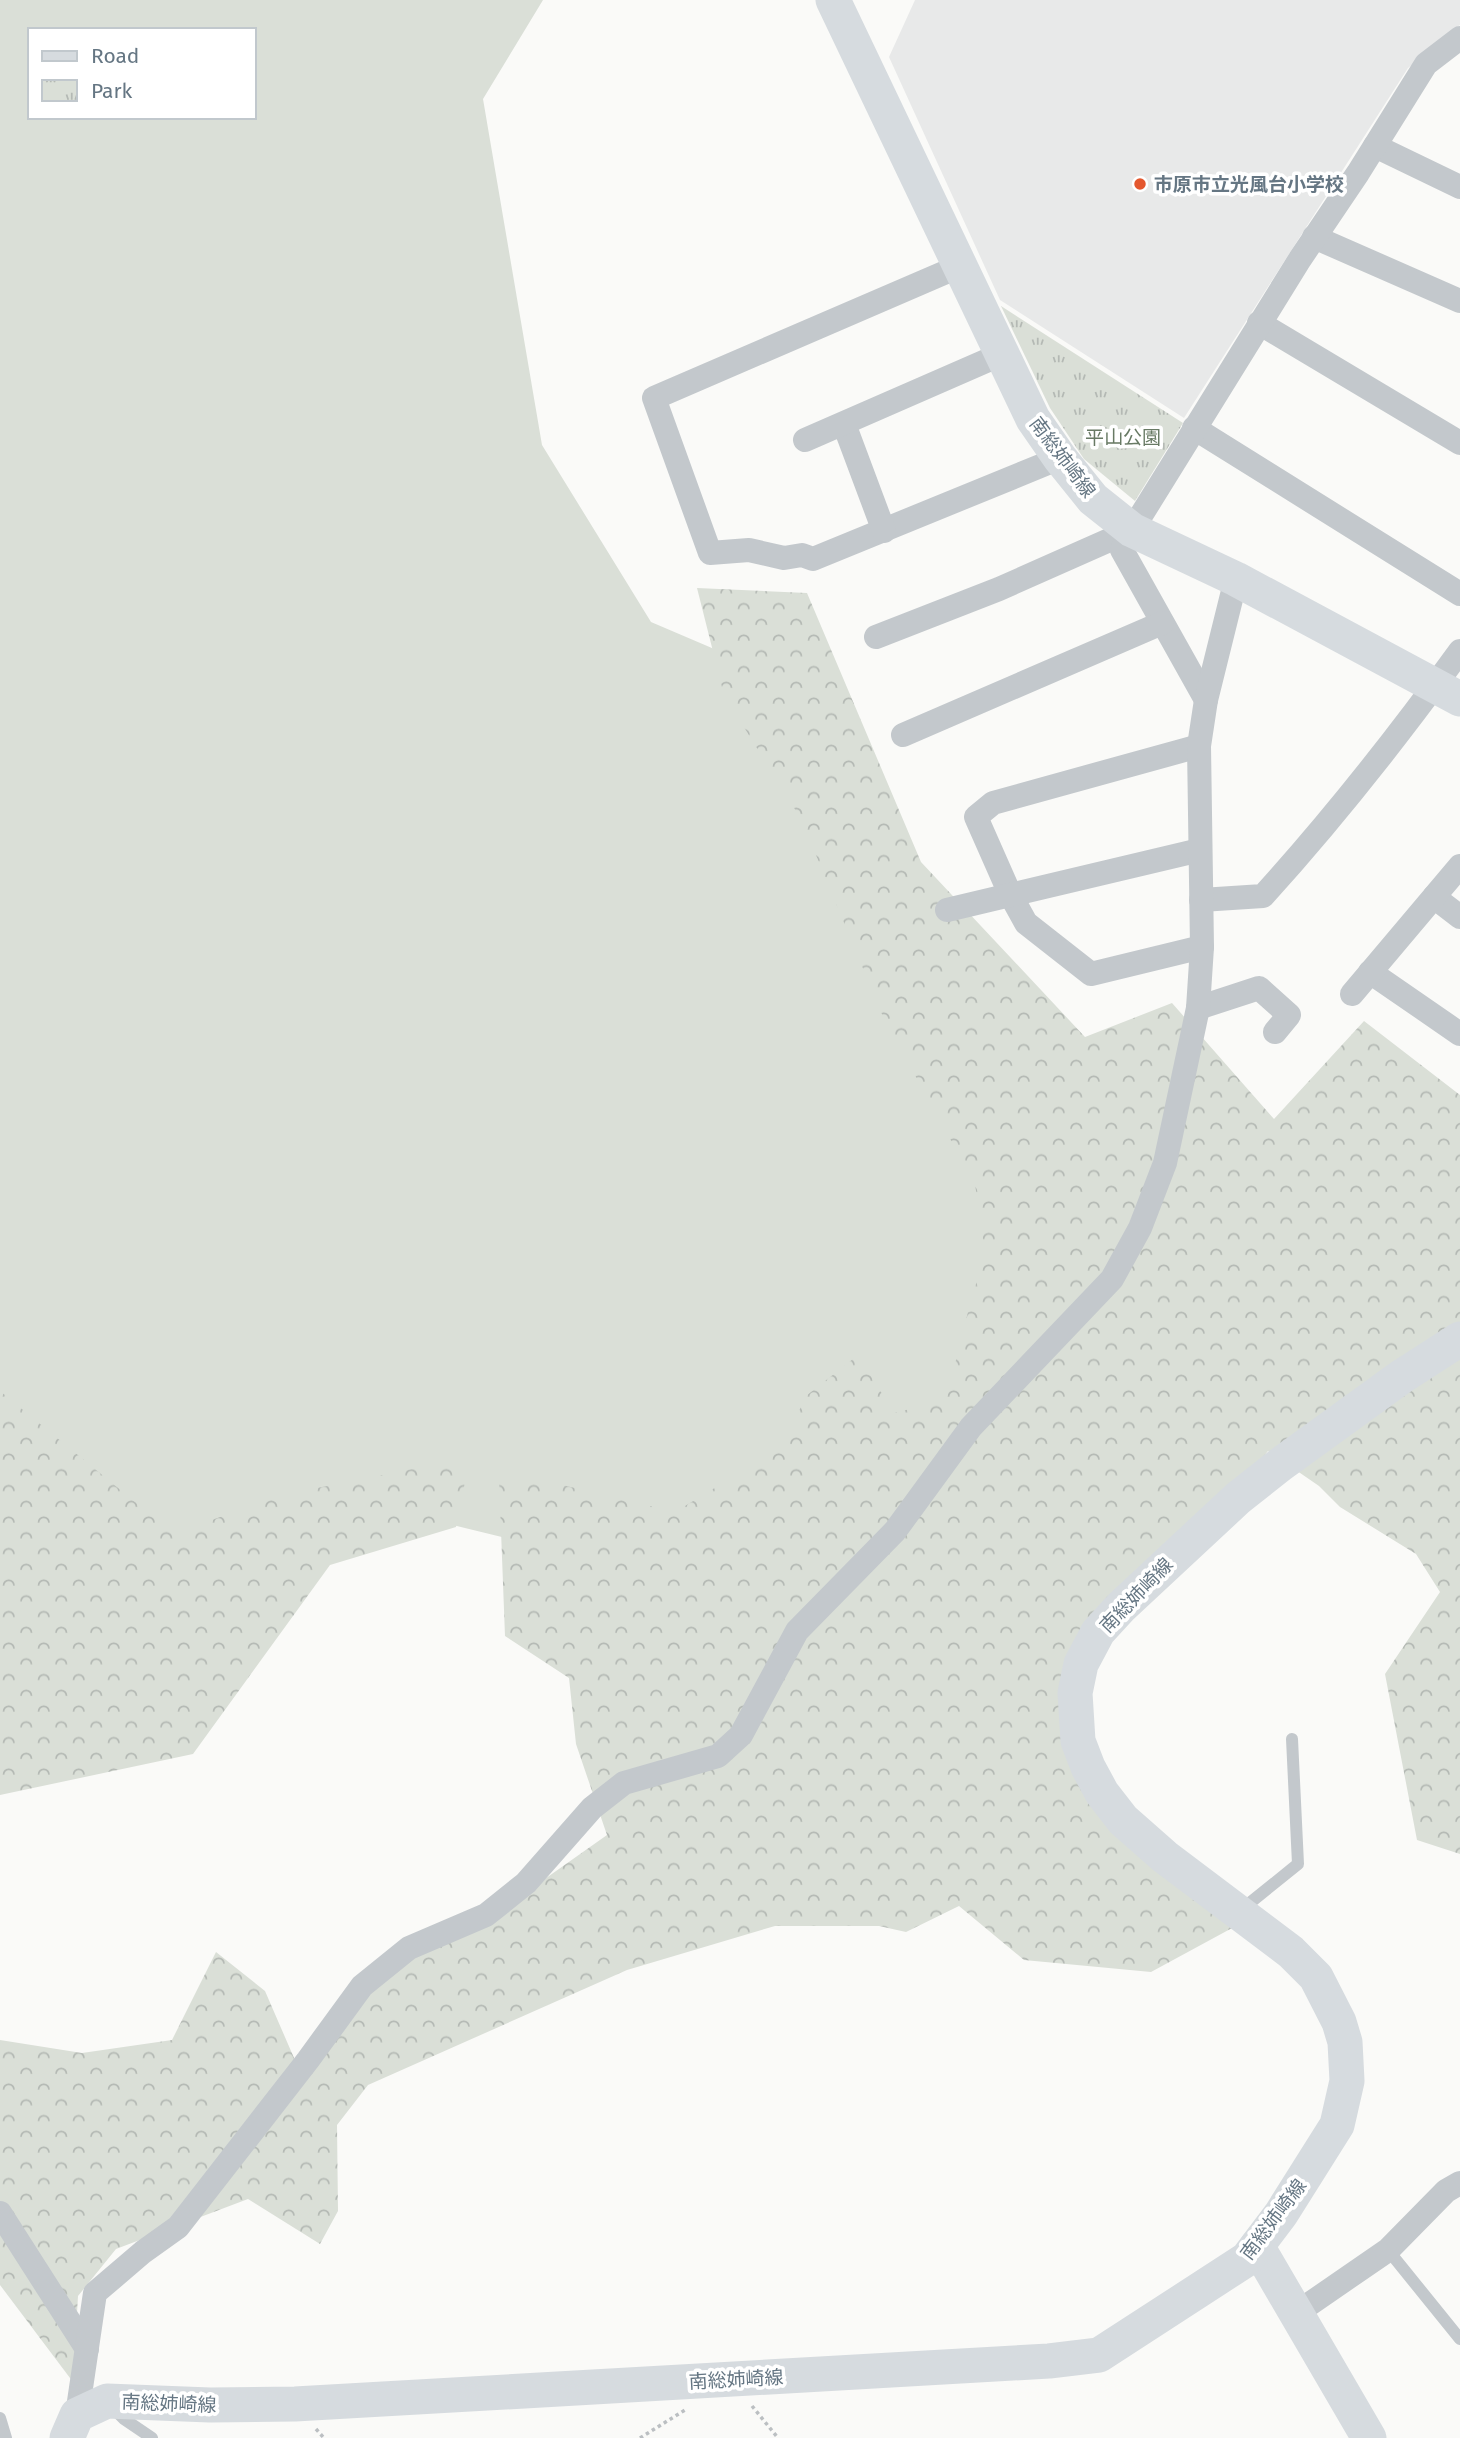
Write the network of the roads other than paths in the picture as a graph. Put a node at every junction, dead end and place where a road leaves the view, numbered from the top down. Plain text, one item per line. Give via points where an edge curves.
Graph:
1 (844, 8) edge
2 (1460, 38) edge
3 (1375, 146) junction
4 (1460, 187) edge
5 (1314, 237) junction
6 (960, 266) junction
7 (1460, 301) edge
8 (1259, 323) junction
9 (1002, 354) junction
10 (844, 424) junction
11 (1194, 428) junction
12 (805, 440) dead end
13 (1460, 443) edge
14 (1060, 458) junction
15 (1132, 530) junction
16 (884, 531) junction
17 (1236, 579) junction
18 (1460, 594) edge
19 (1162, 623) junction
20 (876, 637) dead end
21 (1460, 651) edge
22 (1448, 693) edge
23 (1206, 700) junction
24 (903, 735) dead end
25 (1199, 746) junction
26 (1200, 850) junction
27 (1460, 866) edge
28 (1010, 894) junction
29 (1434, 897) junction
30 (1201, 900) junction
31 (947, 910) dead end
32 (1460, 917) edge
33 (1202, 947) junction
34 (1370, 972) junction
35 (1352, 994) dead end
36 (1198, 1008) junction
37 (1275, 1032) dead end
38 (1460, 1034) edge
39 (1460, 1339) edge
40 (1292, 1739) dead end
41 (1239, 1912) junction
42 (1460, 2183) edge
43 (0, 2213) edge
44 (1257, 2246) junction
45 (1388, 2250) junction
46 (1295, 2314) junction
47 (1460, 2339) edge
48 (88, 2349) junction
49 (0, 2418) edge
50 (84, 2418) edge
51 (6, 2438) edge
52 (152, 2438) edge
53 (1369, 2438) edge

1 - 6 main road, 南総姉崎線
2 - 3 street via 1426,64
3 - 4 street
3 - 5 street
5 - 7 street
5 - 8 street
6 - 9 main road, 南総姉崎線
6 - 16 street via 654,398 710,553 749,550 813,559
8 - 11 street
8 - 13 street
9 - 10 street
9 - 14 main road, 南総姉崎線 via 1033,419
10 - 12 street
10 - 16 street
11 - 15 street
11 - 18 street
14 - 15 main road, 南総姉崎線 via 1093,499
14 - 16 street
15 - 17 main road, 南総姉崎線
15 - 19 street via 1122,550
15 - 20 street
17 - 22 main road, 南総姉崎線
17 - 23 street
19 - 23 street
19 - 24 street
21 - 22 street
22 - 30 street via 1262,896
23 - 25 street
25 - 26 street
25 - 28 street via 993,803 976,817
26 - 28 street
26 - 30 street
27 - 29 street
28 - 31 street
28 - 33 street via 1026,923 1091,974
29 - 32 street
29 - 34 street
30 - 33 street
33 - 36 street
34 - 35 street
34 - 38 street
36 - 37 street via 1259,988 1289,1016
36 - 48 street via 1165,1163 1140,1228 1112,1279 971,1427 895,1531 797,1631 741,1735 718,1756 624,1783 592,1808 526,1883 486,1915 409,1948 362,1986 178,2227 95,2292
39 - 41 main road, 南総姉崎線 via 1238,1498 1121,1607 1098,1632 1081,1664 1075,1693 1079,1741 1102,1793 1123,1821
40 - 41 lane via 1298,1864
41 - 44 main road, 南総姉崎線 via 1316,1977 1345,2042 1347,2081 1337,2125
42 - 45 street via 1446,2191
43 - 48 street
44 - 46 main road
44 - 50 main road, 南総姉崎線 via 1247,2259 1099,2355 295,2404 210,2405
45 - 46 street
45 - 47 lane
46 - 53 main road
48 - 50 street
49 - 51 lane
50 - 52 lane via 124,2419

